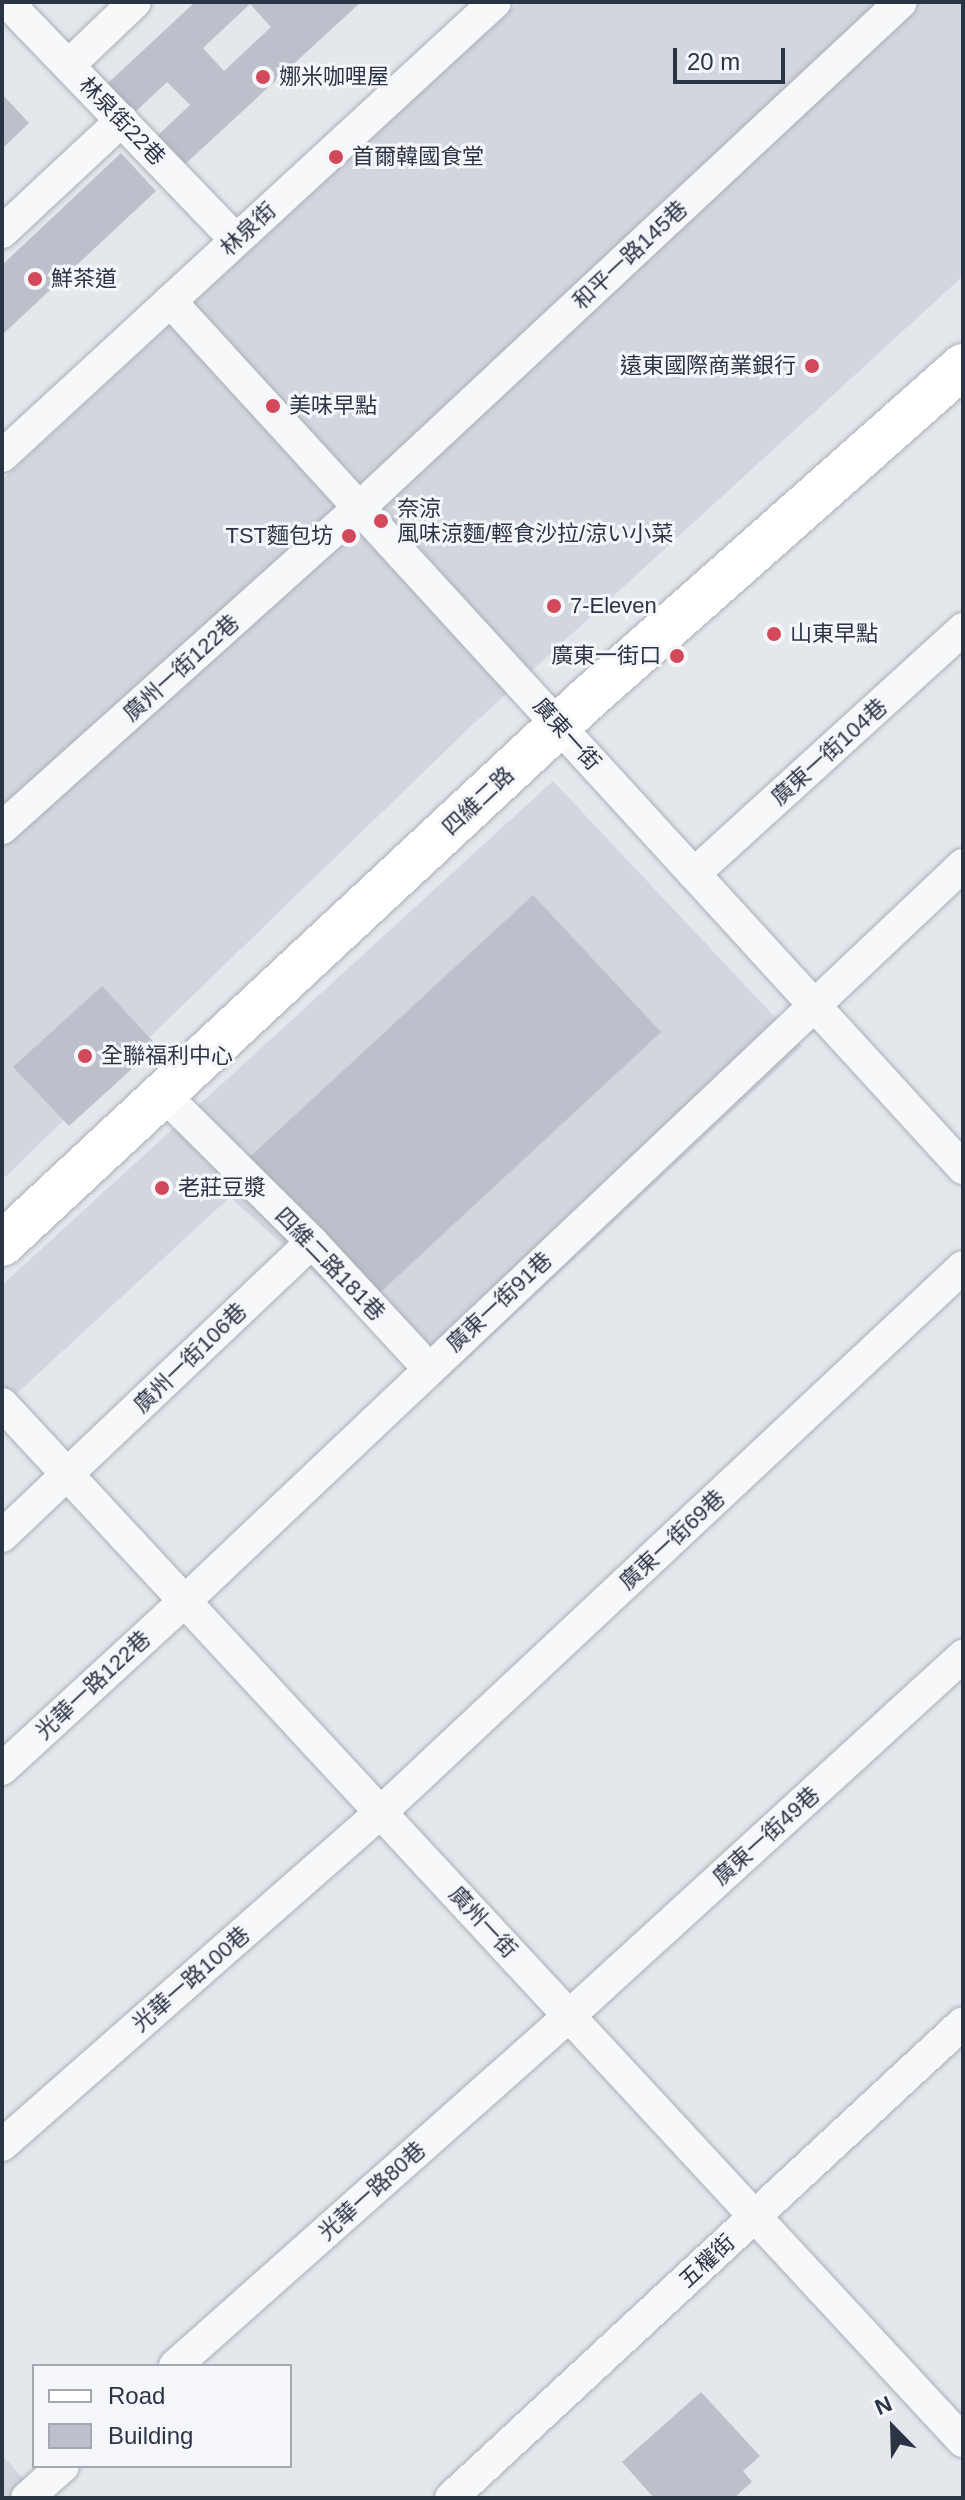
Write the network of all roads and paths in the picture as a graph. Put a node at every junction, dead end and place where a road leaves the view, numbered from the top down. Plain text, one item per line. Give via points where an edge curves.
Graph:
1 (7, 2) edge
2 (135, 2) edge
3 (495, 2) edge
4 (901, 2) edge
5 (69, 65) junction
6 (122, 120) junction
7 (2, 232) edge
8 (236, 240) junction
9 (170, 301) junction
10 (963, 366) edge
11 (2, 456) edge
12 (359, 508) junction
13 (963, 629) edge
14 (559, 726) junction
15 (2, 828) edge
16 (963, 865) edge
17 (694, 874) junction
18 (814, 1005) junction
19 (163, 1094) junction
20 (963, 1168) edge
21 (312, 1242) junction
22 (2, 1244) edge
23 (963, 1267) edge
24 (429, 1369) junction
25 (2, 1404) edge
26 (68, 1474) junction
27 (2, 1536) edge
28 (185, 1601) junction
29 (961, 1661) edge
30 (2, 1769) edge
31 (381, 1812) junction
32 (569, 2016) junction
33 (963, 2023) edge
34 (2, 2145) edge
35 (755, 2217) junction
36 (177, 2364) edge
37 (963, 2441) edge
38 (61, 2468) edge
39 (27, 2498) edge
40 (451, 2498) edge

1 - 5 street, 林泉街22巷
2 - 5 street
3 - 8 street, 林泉街
4 - 12 street, 和平一路145巷
5 - 6 street, 林泉街22巷
6 - 7 street
6 - 8 street, 林泉街22巷
8 - 9 street, 林泉街
9 - 11 street, 林泉街
9 - 12 street, 廣東一街
10 - 14 street, 四維二路
12 - 14 street, 廣東一街
12 - 15 street, 廣州一街122巷
13 - 17 street, 廣東一街104巷
14 - 17 street, 廣東一街
14 - 19 street, 四維二路
16 - 18 street, 廣東一街91巷
17 - 18 street, 廣東一街
18 - 20 street, 廣東一街
18 - 24 street, 廣東一街91巷
19 - 21 street, 四維二路181巷
19 - 22 street, 四維二路
21 - 24 street, 四維二路181巷
21 - 26 street, 廣州一街106巷
23 - 31 street, 廣東一街69巷
24 - 28 street, 廣東一街91巷
25 - 26 street, 廣州一街
26 - 27 street, 廣州一街106巷
26 - 28 street, 廣州一街
28 - 30 street, 光華一路122巷
28 - 31 street, 廣州一街
29 - 32 street, 廣東一街49巷
31 - 32 street, 廣州一街
31 - 34 street, 光華一路100巷
32 - 35 street, 廣州一街
32 - 36 street, 光華一路80巷
33 - 35 street, 五權街
35 - 37 street, 廣州一街
35 - 40 street, 五權街
38 - 39 street

